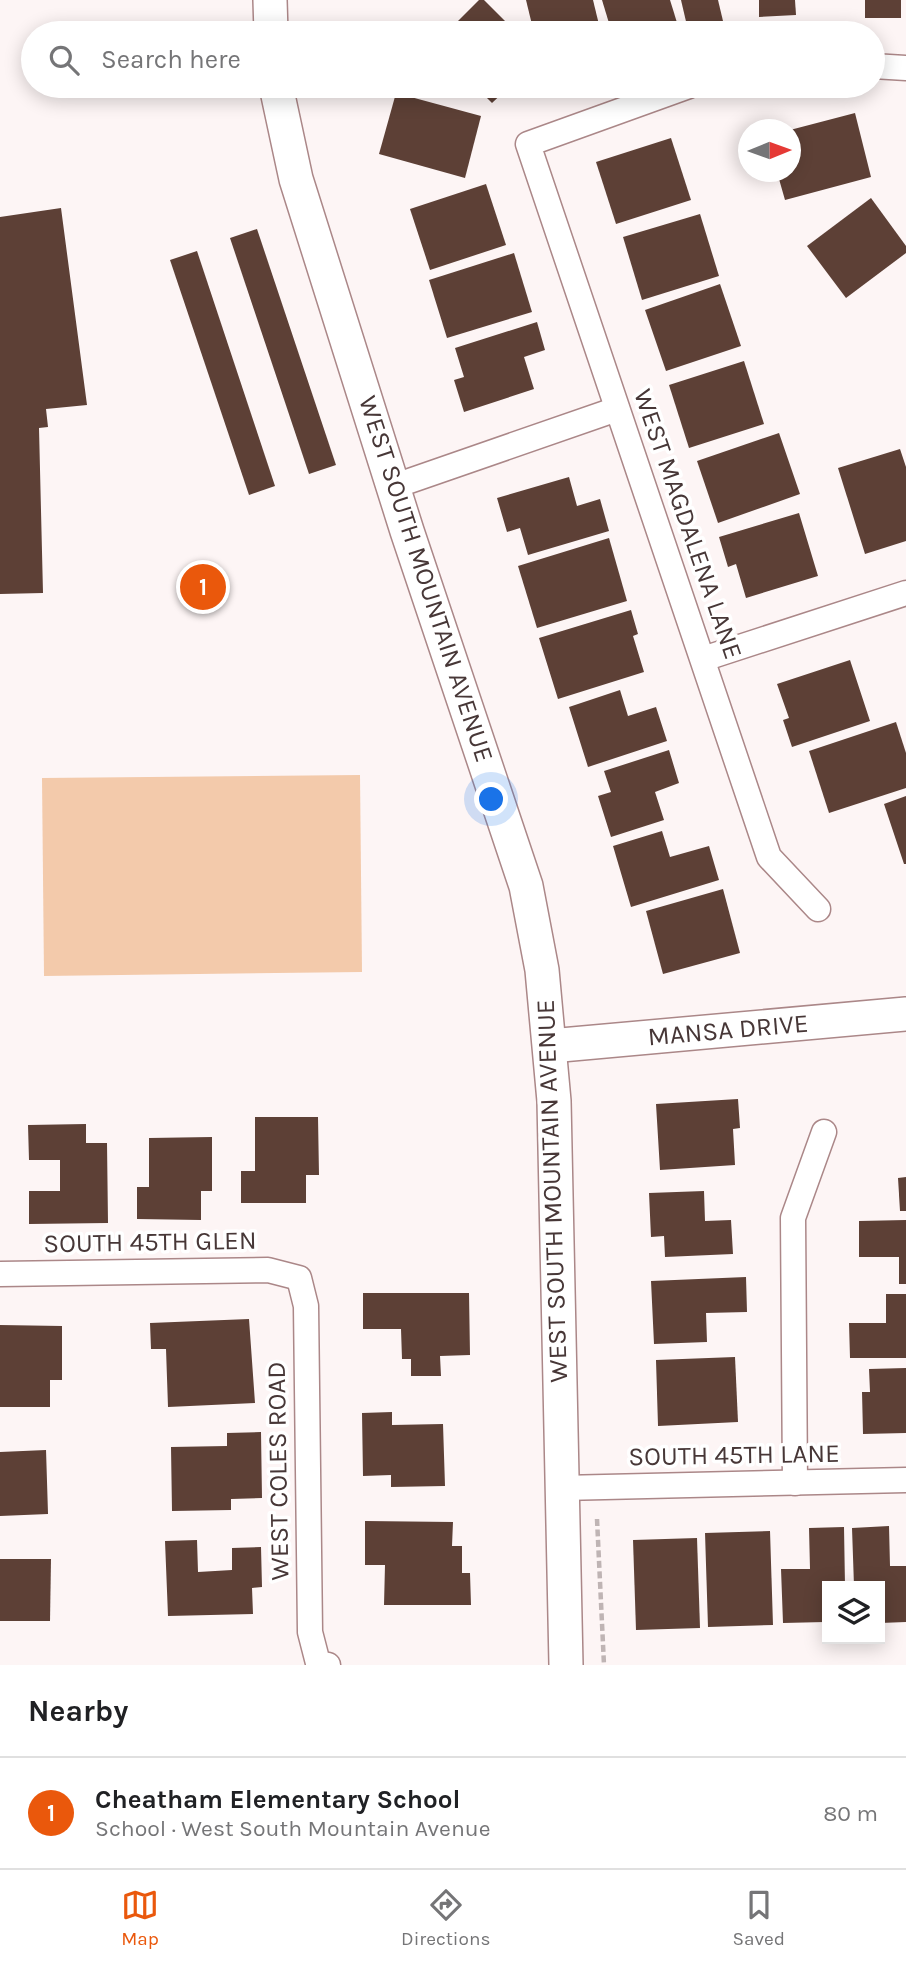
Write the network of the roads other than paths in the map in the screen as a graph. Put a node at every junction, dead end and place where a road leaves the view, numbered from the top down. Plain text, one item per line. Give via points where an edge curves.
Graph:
1 (270, 0) edge
2 (271, 21) edge
3 (885, 67) edge
4 (906, 68) edge
5 (279, 98) edge
6 (656, 98) edge
7 (617, 409) junction
8 (394, 486) junction
9 (906, 593) edge
10 (703, 659) junction
11 (818, 909) dead end
12 (906, 1014) edge
13 (550, 1046) junction
14 (824, 1132) dead end
15 (0, 1275) edge
16 (299, 1278) joint
17 (906, 1480) edge
18 (795, 1483) junction
19 (562, 1488) junction
20 (323, 1664) edge
21 (566, 1665) edge

1 - 2 street
3 - 4 street
5 - 8 street, WEST SOUTH MOUNTAIN AVENUE via 296,179
6 - 7 street, WEST MAGDALENA LANE via 528,144
7 - 8 street
7 - 10 street, WEST MAGDALENA LANE
8 - 13 street, WEST SOUTH MOUNTAIN AVENUE via 526,886
9 - 10 street
10 - 11 street, WEST MAGDALENA LANE via 769,857
12 - 13 street, MANSA DRIVE
13 - 19 street, WEST SOUTH MOUNTAIN AVENUE
14 - 18 street via 793,1218
15 - 16 street, SOUTH 45TH GLEN via 268,1270
16 - 20 street, WEST COLES ROAD via 306,1306 310,1632
17 - 18 street, SOUTH 45TH LANE
18 - 19 street, SOUTH 45TH LANE
19 - 21 street, WEST SOUTH MOUNTAIN AVENUE

